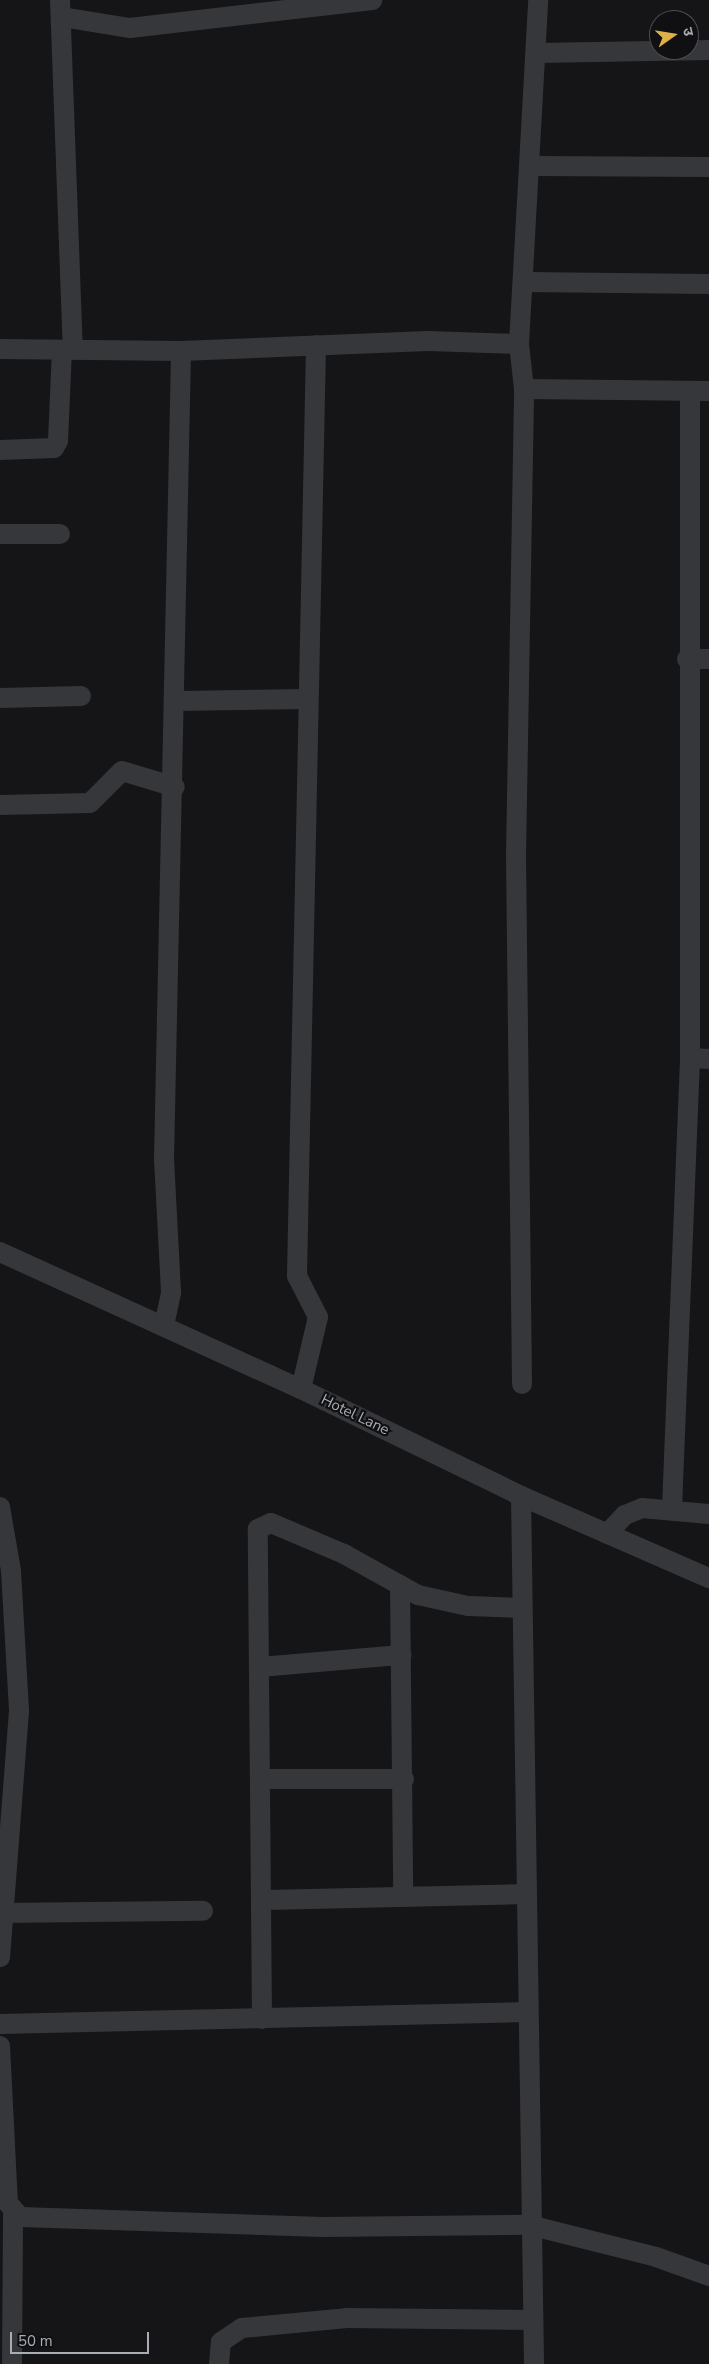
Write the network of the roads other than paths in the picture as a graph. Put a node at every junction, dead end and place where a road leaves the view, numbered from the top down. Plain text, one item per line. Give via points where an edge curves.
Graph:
1 (372, 0) edge
2 (538, 0) edge
3 (61, 9) edge
4 (709, 50) edge
5 (538, 53) junction
6 (533, 166) junction
7 (709, 167) edge
8 (524, 282) junction
9 (709, 284) edge
10 (519, 344) junction
11 (316, 345) junction
12 (0, 349) edge
13 (68, 350) junction
14 (181, 351) junction
15 (524, 389) junction
16 (700, 391) edge
17 (0, 450) edge
18 (0, 534) edge
19 (60, 534) dead end
20 (687, 659) junction
21 (709, 659) edge
22 (81, 696) dead end
23 (0, 698) edge
24 (308, 699) junction
25 (177, 701) junction
26 (175, 787) junction
27 (0, 805) edge
28 (700, 1058) edge
29 (0, 1252) edge
30 (167, 1313) junction
31 (522, 1384) dead end
32 (302, 1389) junction
33 (522, 1496) junction
34 (0, 1507) edge
35 (672, 1508) junction
36 (709, 1514) edge
37 (616, 1524) junction
38 (709, 1578) edge
39 (400, 1585) junction
40 (522, 1608) junction
41 (401, 1654) junction
42 (260, 1667) junction
43 (9, 1690) edge
44 (8, 1754) edge
45 (261, 1779) junction
46 (404, 1780) junction
47 (5, 1810) edge
48 (525, 1894) junction
49 (403, 1896) junction
50 (265, 1900) junction
51 (203, 1911) dead end
52 (2, 1912) edge
53 (0, 1957) edge
54 (528, 2012) junction
55 (262, 2019) junction
56 (0, 2024) edge
57 (0, 2046) edge
58 (13, 2212) junction
59 (529, 2225) junction
60 (709, 2276) edge
61 (533, 2320) junction
62 (12, 2364) edge
63 (219, 2364) edge
64 (534, 2364) edge

1 - 3 street via 130,28
2 - 5 street
3 - 13 street
4 - 5 street
5 - 6 street
6 - 7 street
6 - 8 street
8 - 9 street
8 - 10 street
10 - 11 street
10 - 15 street
11 - 14 street
11 - 24 street
12 - 13 street
13 - 14 street
13 - 17 street via 58,441 54,448
14 - 25 street
15 - 16 street
15 - 31 street via 516,845
16 - 20 street
18 - 19 street
20 - 21 street
20 - 28 street
22 - 23 street
24 - 25 street
24 - 32 street via 298,1276 318,1316
25 - 26 street
26 - 27 street via 122,771 90,803
26 - 30 street via 164,1159
28 - 35 street
29 - 30 street, Hotel Lane
30 - 32 street, Hotel Lane
32 - 33 street, Hotel Lane
33 - 37 street, Hotel Lane
33 - 40 street
34 - 43 street via 11,1571
35 - 36 street
35 - 37 street via 648,1507
37 - 38 street, Hotel Lane
39 - 40 street via 447,1603
39 - 41 street
39 - 42 street via 344,1554 271,1523 263,1524 257,1538
40 - 48 street
41 - 42 street
41 - 46 street
42 - 45 street
43 - 44 street
44 - 47 street
45 - 46 street
45 - 50 street
46 - 49 street
47 - 52 street
48 - 49 street
48 - 54 street
49 - 50 street
50 - 55 street
51 - 52 street
52 - 53 street
54 - 55 street
54 - 59 street
55 - 56 street
57 - 58 street via 8,2203
58 - 59 street via 29,2219 115,2224
58 - 62 street
59 - 60 street via 656,2257
59 - 61 street
61 - 63 street via 347,2318 242,2328 220,2342
61 - 64 street

